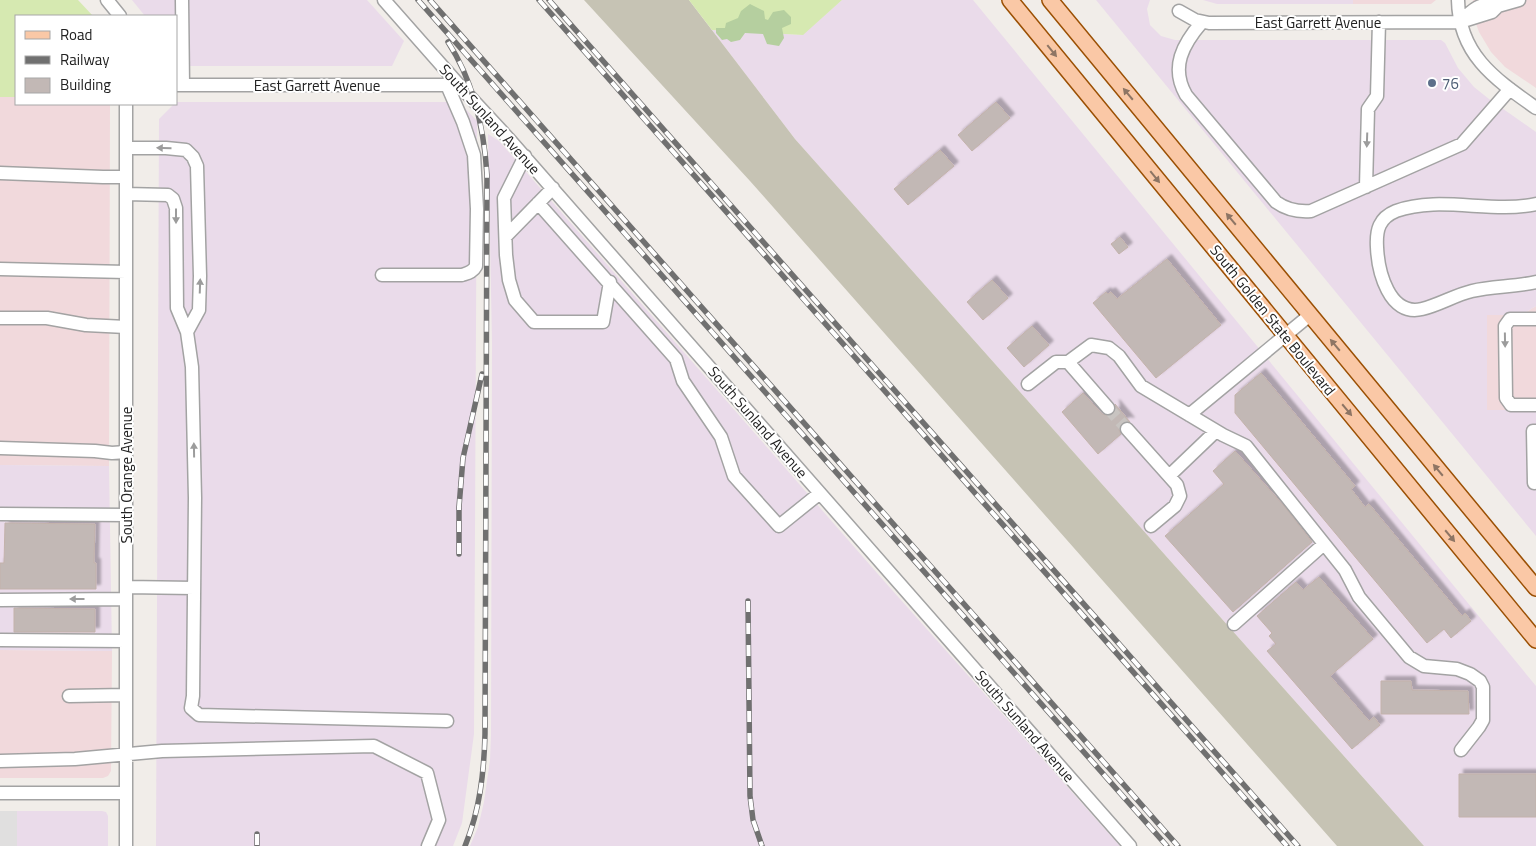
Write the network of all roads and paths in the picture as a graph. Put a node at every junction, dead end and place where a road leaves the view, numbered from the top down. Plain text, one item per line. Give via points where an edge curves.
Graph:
1 (107, 0) edge
2 (182, 0) edge
3 (384, 0) edge
4 (1001, 0) edge
5 (1010, 0) edge
6 (1050, 0) edge
7 (1055, 0) edge
8 (1458, 0) edge
9 (1519, 0) edge
10 (1484, 2) edge
11 (1498, 6) junction
12 (1179, 11) dead end
13 (119, 15) edge
14 (1066, 19) junction
15 (1202, 22) junction
16 (1379, 22) junction
17 (1460, 22) junction
18 (1038, 35) junction
19 (180, 85) edge
20 (453, 85) junction
21 (1510, 90) junction
22 (126, 105) edge
23 (1536, 108) edge
24 (126, 148) junction
25 (525, 156) junction
26 (0, 173) edge
27 (126, 177) junction
28 (1366, 187) junction
29 (553, 188) junction
30 (126, 194) junction
31 (538, 202) junction
32 (1536, 204) edge
33 (506, 236) junction
34 (0, 269) edge
35 (126, 272) junction
36 (382, 275) dead end
37 (610, 282) junction
38 (1536, 282) edge
39 (1310, 315) junction
40 (0, 318) edge
41 (1536, 320) edge
42 (126, 327) junction
43 (188, 332) junction
44 (1285, 335) junction
45 (1068, 362) junction
46 (1028, 384) dead end
47 (1536, 405) edge
48 (1108, 408) tunnel mouth
49 (1189, 415) junction
50 (1127, 429) tunnel mouth
51 (1216, 431) junction
52 (1536, 431) edge
53 (0, 448) edge
54 (126, 452) junction
55 (1169, 476) junction
56 (1534, 483) dead end
57 (820, 493) junction
58 (0, 514) edge
59 (126, 515) junction
60 (1152, 526) dead end
61 (1486, 528) junction
62 (1324, 544) junction
63 (1536, 578) edge
64 (194, 588) junction
65 (1536, 588) edge
66 (126, 593) junction
67 (0, 600) edge
68 (1511, 609) junction
69 (1234, 624) dead end
70 (0, 640) edge
71 (1536, 640) edge
72 (126, 641) junction
73 (1536, 652) edge
74 (126, 695) junction
75 (69, 696) dead end
76 (447, 721) dead end
77 (1461, 750) dead end
78 (126, 753) junction
79 (0, 761) edge
80 (0, 793) edge
81 (126, 793) junction
82 (126, 846) edge
83 (428, 846) edge
84 (1130, 846) edge

1 - 13 street
2 - 19 street
3 - 20 street, South Sunland Avenue
4 - 18 main road
5 - 18 main road, South Golden State Boulevard
6 - 14 main road, South Golden State Boulevard
7 - 14 main road
8 - 17 street
9 - 11 street
10 - 11 street
10 - 17 street
11 - 17 street, East Garrett Avenue via 1492,12
12 - 15 street, East Garrett Avenue
39 -> 14 main road, South Golden State Boulevard
15 - 16 street, East Garrett Avenue
15 - 28 street via 1183,48 1179,68 1182,88 1276,202 1290,210 1311,211
16 - 17 street, East Garrett Avenue
16 -> 28 street via 1377,96 1368,108
17 - 21 street via 1476,58
18 -> 44 main road, South Golden State Boulevard
19 - 20 street, East Garrett Avenue
20 - 25 street, South Sunland Avenue
20 - 36 street via 474,155 476,266 470,273 462,275
21 - 23 street
21 - 28 street via 1462,144
22 - 24 street, South Orange Avenue
24 - 27 street, South Orange Avenue
43 -> 24 street via 199,310 197,166 186,150
25 - 29 street, South Sunland Avenue
25 - 33 street via 504,198
26 - 27 street
27 - 30 street, South Orange Avenue
29 - 31 street
29 - 57 street, South Sunland Avenue
30 - 35 street, South Orange Avenue
30 -> 43 street via 162,193 173,199 176,208 176,308
31 - 33 street
31 - 37 street
32 - 38 street via 1521,208 1435,205 1397,211 1384,217 1378,226 1376,239 1381,275 1390,297 1402,307 1420,309 1474,291
33 - 37 street via 509,280 515,300 534,322 603,322
34 - 35 street
35 - 42 street, South Orange Avenue
37 - 57 street via 676,359 684,381 721,437 734,476 779,526
39 - 44 street
61 -> 39 main road, South Golden State Boulevard
40 - 42 street via 46,318
41 -> 47 street via 1510,320 1504,326 1506,398 1511,405
42 - 54 street, South Orange Avenue
64 -> 43 street via 192,367
44 - 49 street
44 -> 68 main road, South Golden State Boulevard
45 - 46 street via 1056,362
45 - 48 street
45 - 49 street via 1091,345 1109,348 1141,386
49 - 51 street
50 - 55 street
51 - 55 street
51 - 62 street via 1246,446
52 - 56 street via 1533,431
53 - 54 street
54 - 59 street, South Orange Avenue
55 - 60 street via 1177,485 1180,496 1175,506
57 - 84 street, South Sunland Avenue
58 - 59 street
59 - 66 street, South Orange Avenue
61 - 63 main road
61 - 65 main road, South Golden State Boulevard
62 - 69 street
62 - 77 street via 1359,597 1409,657 1424,666 1457,669 1480,681 1483,687 1483,720
64 - 66 street
64 - 76 street via 191,708 199,716
66 -> 67 street
66 - 72 street, South Orange Avenue
68 - 71 main road, South Golden State Boulevard
68 - 73 main road
70 - 72 street
72 - 74 street, South Orange Avenue
74 - 75 street
74 - 78 street, South Orange Avenue
78 - 79 street
78 - 81 street, South Orange Avenue
78 - 83 street via 374,746 427,773 439,820
80 - 81 street
81 - 82 street, South Orange Avenue

